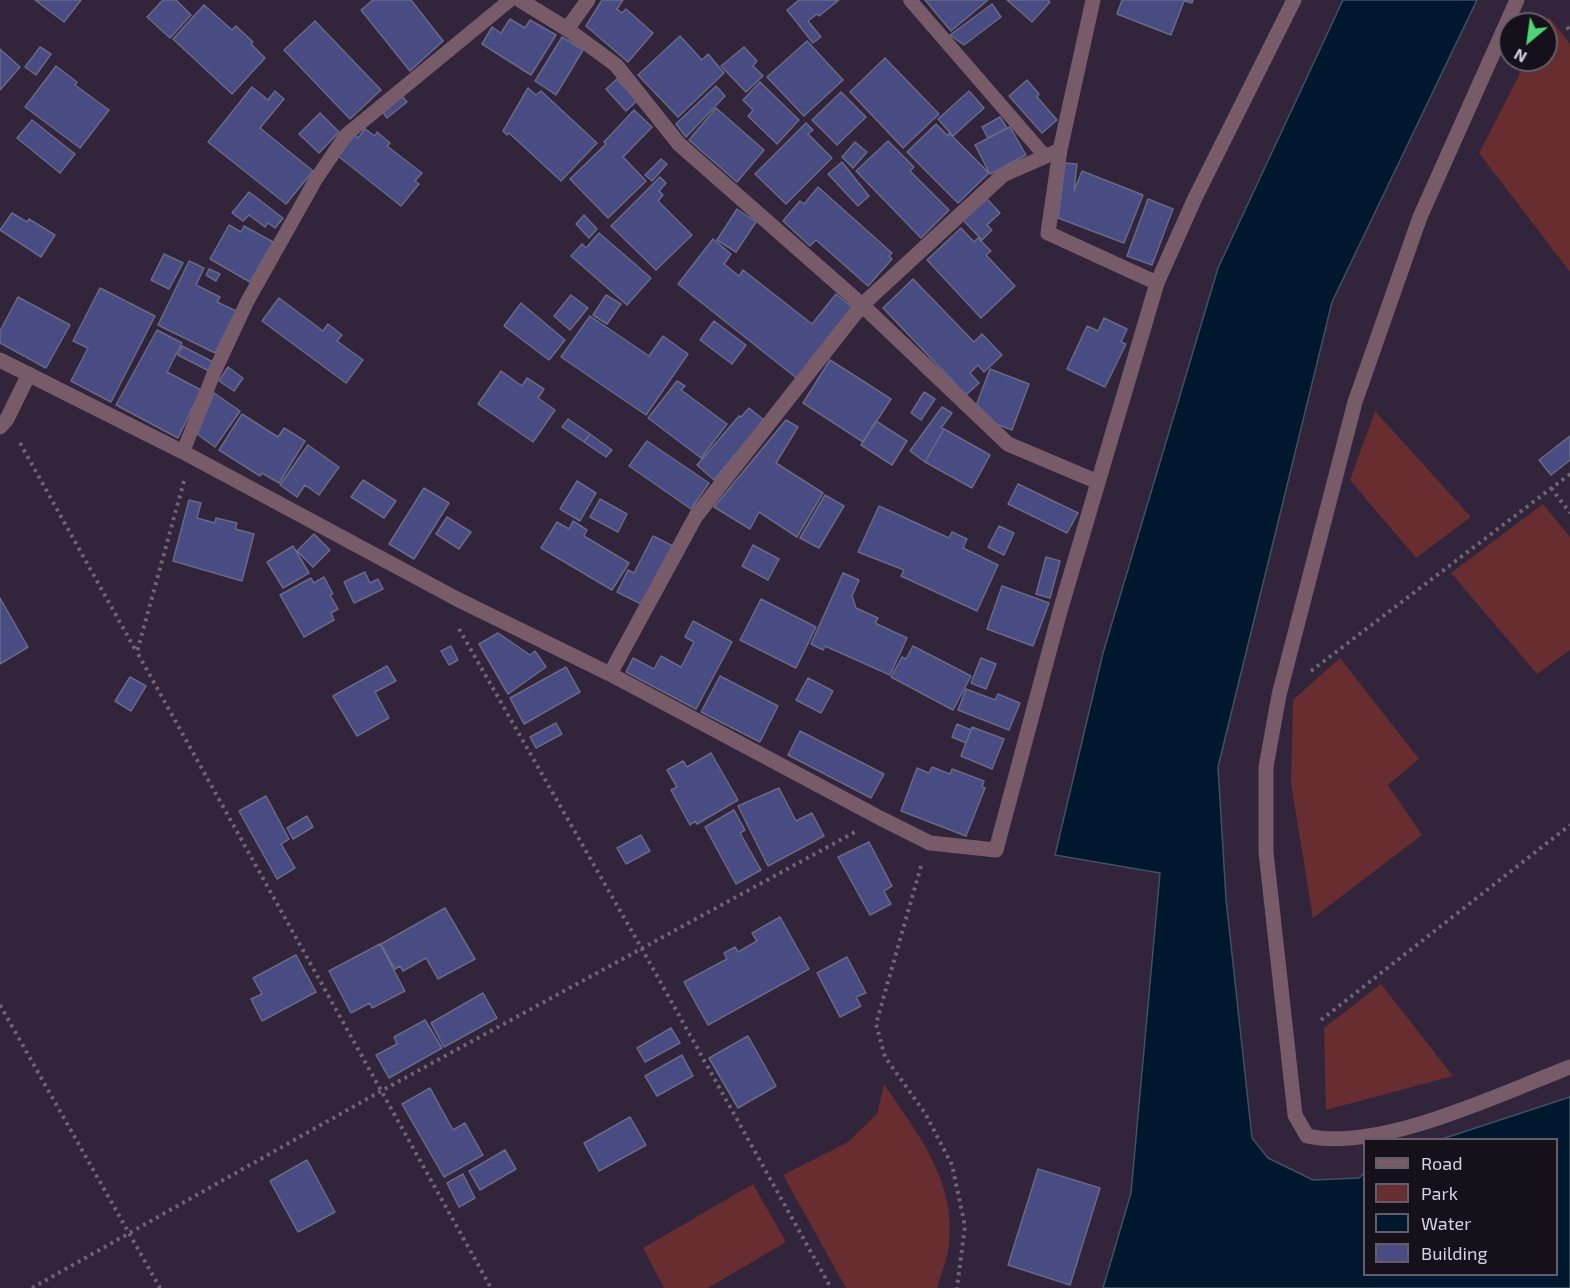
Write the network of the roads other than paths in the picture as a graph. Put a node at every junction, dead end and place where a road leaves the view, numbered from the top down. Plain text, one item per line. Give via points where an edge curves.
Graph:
1 (510, 0) edge
2 (520, 0) edge
3 (588, 0) edge
4 (910, 0) edge
5 (1093, 0) edge
6 (1294, 0) edge
7 (1517, 0) edge
8 (567, 29) junction
9 (1060, 150) junction
10 (1045, 156) junction
11 (1157, 284) junction
12 (862, 305) junction
13 (0, 360) edge
14 (28, 375) junction
15 (4, 423) edge
16 (183, 452) junction
17 (1098, 482) junction
18 (610, 675) junction
19 (1570, 1067) edge

1 - 16 lane via 346,135 316,179 247,302
2 - 8 street
3 - 8 street
4 - 10 lane
5 - 9 street
6 - 11 street via 1195,198
7 - 19 street via 1420,217 1358,391 1279,695 1266,766 1266,852 1295,1115 1307,1136 1343,1140 1417,1124
8 - 12 street via 616,65 679,144
9 - 10 street
9 - 11 street via 1048,233
10 - 12 street via 1003,175
11 - 17 street
12 - 17 street via 1008,444
12 - 18 street via 696,516
13 - 14 street
14 - 15 street
14 - 16 street
16 - 18 street via 457,599
17 - 18 street via 996,850 928,842

